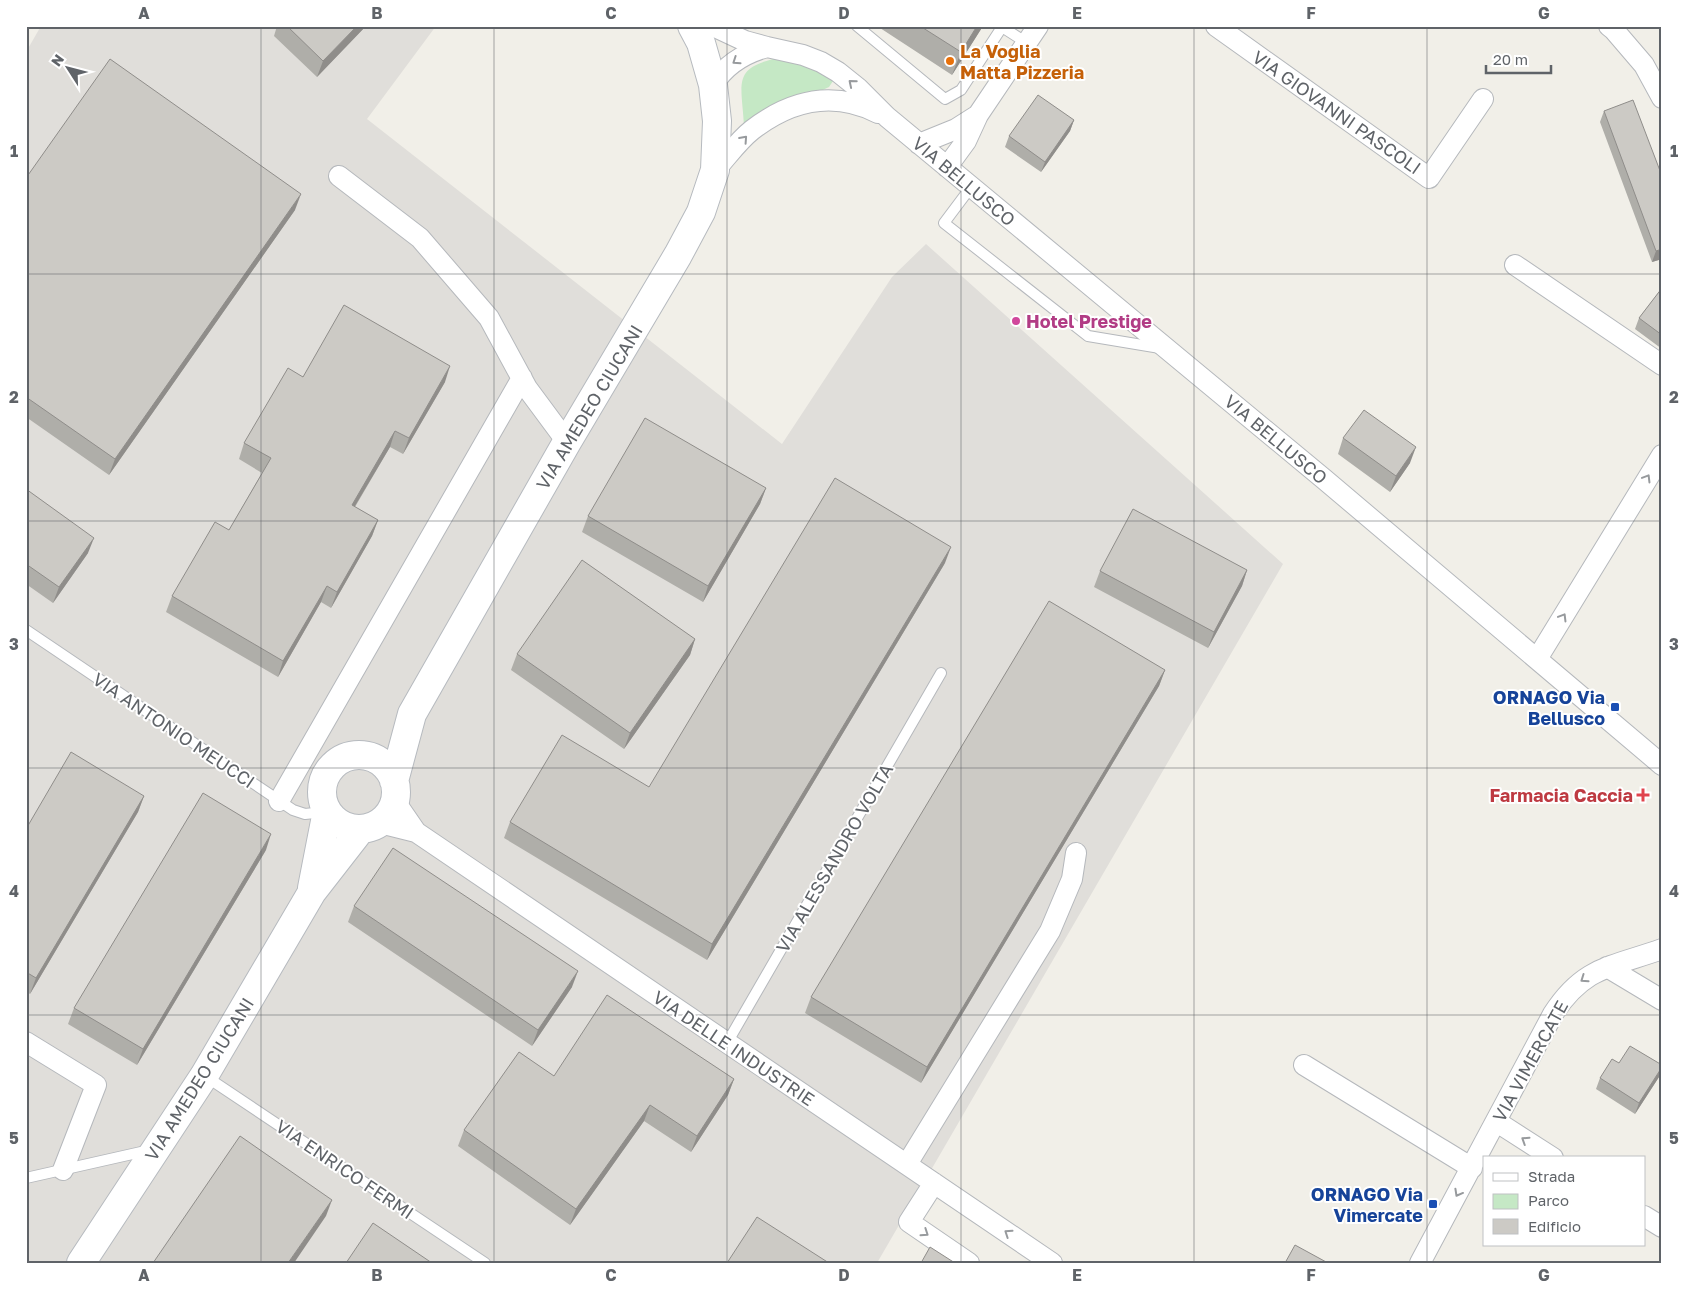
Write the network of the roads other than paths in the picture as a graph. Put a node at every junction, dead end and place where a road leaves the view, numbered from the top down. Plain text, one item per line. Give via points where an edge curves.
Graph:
1 (692, 26) edge
2 (713, 26) edge
3 (857, 26) edge
4 (1216, 26) edge
5 (1609, 26) edge
6 (1032, 34) edge
7 (767, 48) junction
8 (714, 85) junction
9 (1662, 98) edge
10 (1483, 99) dead end
11 (978, 115) junction
12 (887, 117) junction
13 (919, 144) junction
14 (947, 167) junction
15 (715, 170) junction
16 (339, 176) dead end
17 (971, 187) junction
18 (1515, 265) dead end
19 (1168, 350) junction
20 (1662, 366) edge
21 (522, 378) junction
22 (567, 442) junction
23 (1662, 455) edge
24 (26, 630) edge
25 (1537, 659) junction
26 (941, 673) dead end
27 (412, 714) junction
28 (362, 756) junction
29 (1662, 765) edge
30 (394, 790) junction
31 (279, 800) junction
32 (327, 811) junction
33 (370, 826) junction
34 (416, 832) junction
35 (1076, 853) dead end
36 (312, 892) junction
37 (1662, 949) edge
38 (1607, 967) junction
39 (1662, 1000) edge
40 (26, 1042) edge
41 (727, 1043) junction
42 (1304, 1065) dead end
43 (204, 1076) junction
44 (1497, 1122) junction
45 (156, 1149) junction
46 (1550, 1156) edge
47 (907, 1164) junction
48 (1472, 1168) junction
49 (64, 1170) junction
50 (26, 1178) edge
51 (934, 1183) junction
52 (1646, 1217) edge
53 (1662, 1227) edge
54 (1049, 1262) edge
55 (81, 1263) edge
56 (485, 1263) edge
57 (968, 1263) edge
58 (1420, 1263) edge

1 - 8 main road, VIA AMEDEO CIUCANI
2 - 7 street, VIA BELLUSCO
3 - 6 lane via 945,99 961,90 1002,27
4 - 10 street, VIA GIOVANNI PASCOLI via 1429,178
5 - 9 street via 1644,65
6 - 11 street
7 -> 8 street via 735,62
12 -> 7 street, VIA BELLUSCO via 858,88 830,67 803,54
8 - 15 main road, VIA AMEDEO CIUCANI via 717,121
11 - 13 street via 956,129
11 - 14 street via 966,141
12 - 13 street, VIA BELLUSCO
15 -> 12 street, VIA BELLUSCO via 751,131 790,107 817,101 841,101
13 - 14 street, VIA BELLUSCO
14 - 17 street, VIA BELLUSCO
15 - 22 main road, VIA AMEDEO CIUCANI via 701,212 678,255
16 - 21 street via 420,238 489,318
17 - 19 street, VIA BELLUSCO
17 - 19 lane via 944,223 1088,336
18 - 20 street
19 - 25 street, VIA BELLUSCO
21 - 22 street
21 - 31 street
22 - 27 main road, VIA AMEDEO CIUCANI
25 -> 23 street
24 - 31 lane, VIA ANTONIO MEUCCI
25 - 29 street, VIA BELLUSCO
26 - 41 lane, VIA ALESSANDRO VOLTA
27 - 28 main road, VIA AMEDEO CIUCANI
27 - 30 main road, VIA AMEDEO CIUCANI
28 - 30 main road via 383,764 390,772
28 - 32 main road, VIA AMEDEO CIUCANI via 341,760 327,773 322,793
30 - 33 main road, VIA AMEDEO CIUCANI via 390,812
30 - 34 street, VIA DELLE INDUSTRIE
31 - 32 lane, VIA ANTONIO MEUCCI via 300,814
32 - 33 main road via 341,825 352,829
32 - 36 main road, VIA AMEDEO CIUCANI
33 - 34 street, VIA DELLE INDUSTRIE
33 - 36 main road, VIA AMEDEO CIUCANI
34 - 41 street, VIA DELLE INDUSTRIE
35 - 47 street via 1072,879 1050,931
36 - 43 main road, VIA AMEDEO CIUCANI
37 - 38 street, VIA VIMERCATE
38 - 39 street
38 -> 44 street, VIA VIMERCATE via 1582,980 1565,996
40 - 49 street via 96,1085
41 - 47 street, VIA DELLE INDUSTRIE
42 - 48 street
43 - 45 main road, VIA AMEDEO CIUCANI
43 - 56 lane, VIA ENRICO FERMI
46 -> 44 street
44 - 48 street, VIA VIMERCATE
45 - 49 lane
45 - 55 main road, VIA AMEDEO CIUCANI
47 - 51 street, VIA DELLE INDUSTRIE
48 -> 58 street, VIA VIMERCATE
49 - 50 lane
54 -> 51 street, VIA DELLE INDUSTRIE
51 -> 57 street via 908,1222
52 - 53 street

